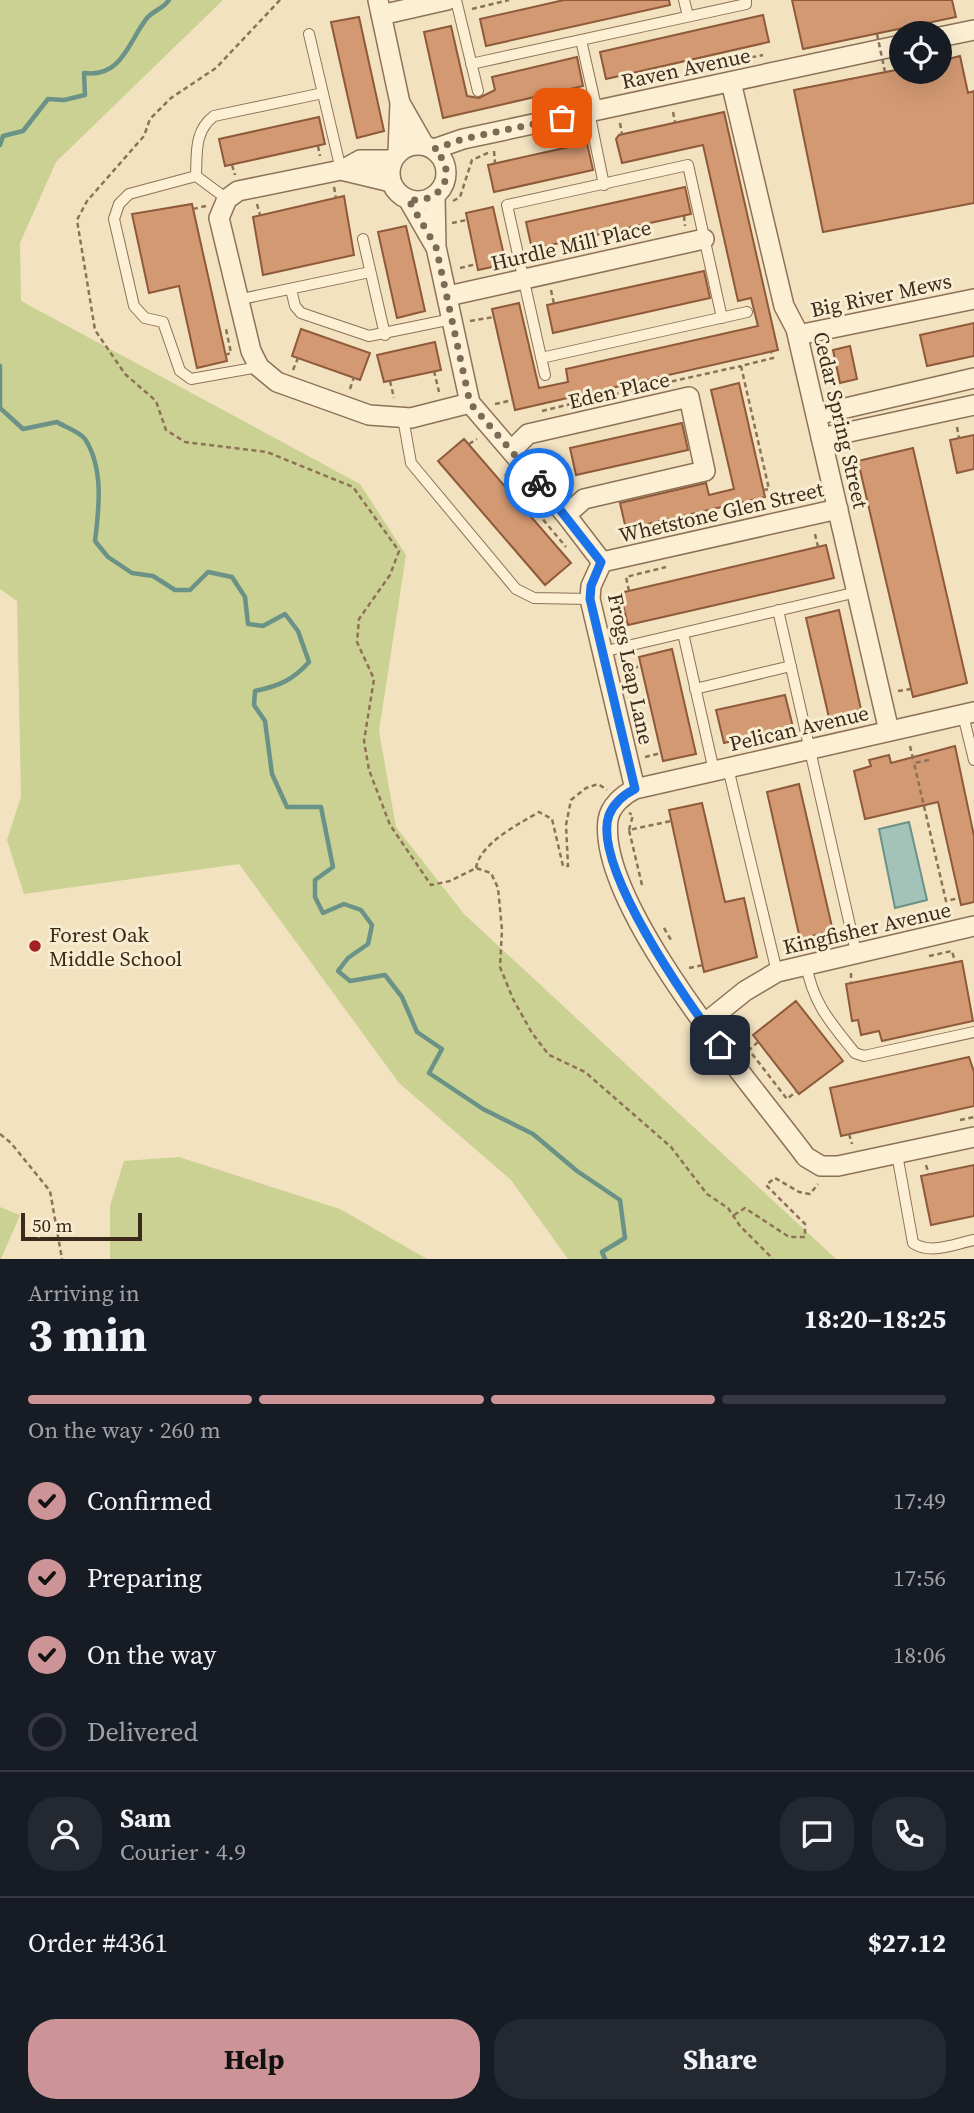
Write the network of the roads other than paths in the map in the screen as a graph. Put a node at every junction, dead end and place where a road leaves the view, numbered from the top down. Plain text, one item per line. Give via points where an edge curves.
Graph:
1 (456, 0) edge
2 (684, 0) edge
3 (746, 0) edge
4 (453, 6) edge
5 (379, 8) edge
6 (688, 16) junction
7 (974, 33) edge
8 (309, 34) dead end
9 (952, 36) edge
10 (581, 40) junction
11 (889, 49) edge
12 (471, 64) junction
13 (731, 82) junction
14 (478, 91) dead end
15 (323, 93) junction
16 (400, 103) junction
17 (593, 111) junction
18 (486, 143) junction
19 (429, 147) junction
20 (396, 156) junction
21 (341, 170) junction
22 (447, 172) junction
23 (196, 176) junction
24 (391, 182) junction
25 (604, 185) junction
26 (227, 199) junction
27 (408, 199) junction
28 (440, 201) junction
29 (363, 239) dead end
30 (704, 239) junction
31 (436, 247) junction
32 (370, 272) junction
33 (524, 279) junction
34 (291, 289) junction
35 (448, 296) junction
36 (974, 299) edge
37 (236, 300) junction
38 (747, 312) dead end
39 (722, 318) junction
40 (461, 320) junction
41 (385, 335) junction
42 (798, 335) junction
43 (541, 358) junction
44 (259, 367) junction
45 (545, 375) dead end
46 (974, 378) edge
47 (470, 403) junction
48 (974, 405) edge
49 (402, 409) junction
50 (816, 415) junction
51 (821, 438) junction
52 (511, 451) junction
53 (838, 509) junction
54 (566, 515) junction
55 (601, 562) junction
56 (858, 592) junction
57 (590, 599) junction
58 (778, 610) junction
59 (682, 633) junction
60 (602, 652) junction
61 (791, 666) junction
62 (695, 689) junction
63 (969, 713) edge
64 (890, 731) junction
65 (810, 749) junction
66 (974, 760) edge
67 (721, 769) junction
68 (635, 789) junction
69 (974, 929) edge
70 (856, 952) junction
71 (806, 964) junction
72 (777, 972) junction
73 (704, 1024) junction
74 (974, 1032) edge
75 (974, 1137) edge
76 (897, 1154) junction
77 (974, 1240) edge

1 - 4 lane
2 - 6 lane
3 - 6 lane via 746,4
4 - 5 street
4 - 12 lane
5 - 16 street
6 - 10 lane
7 - 9 street
8 - 15 lane
10 - 12 lane
10 - 17 lane
11 - 13 street, Raven Avenue
12 - 14 lane
13 - 17 street, Raven Avenue
13 - 42 street, Cedar Spring Street via 784,306
15 - 21 lane
15 - 23 lane via 214,116 198,136
16 - 19 street
16 - 20 street
17 - 18 street, Raven Avenue
17 - 25 lane
18 - 19 street, Raven Avenue
18 - 22 street via 461,152
19 - 20 street via 415,144
19 - 22 street via 441,155
20 - 21 street via 360,160
20 - 24 street
21 - 24 street
21 - 26 street via 238,191
22 - 28 street
23 - 26 lane
23 - 44 lane via 129,194 119,204 114,219 134,306 145,318 163,322 180,371 191,379
24 - 27 street
25 - 30 lane via 688,165
25 - 33 lane via 508,205
26 - 37 street via 219,218
27 - 28 street
27 - 31 street, Whetstone Glen Street
28 - 31 street, Whetstone Glen Street
29 - 32 lane
30 - 33 street, Hurdle Mill Place
30 - 39 lane
31 - 35 street, Whetstone Glen Street
32 - 34 lane
32 - 41 lane
33 - 35 street, Hurdle Mill Place
33 - 43 lane
34 - 37 lane
34 - 41 lane via 301,313 369,336
35 - 40 street, Whetstone Glen Street
36 - 42 street, Big River Mews
37 - 44 street
38 - 39 lane
39 - 43 lane
40 - 41 lane
40 - 47 street, Whetstone Glen Street
42 - 50 street, Cedar Spring Street
43 - 45 lane
44 - 49 street via 277,382 369,415
46 - 50 street
47 - 49 street
47 - 52 street, Whetstone Glen Street
48 - 51 street
49 - 57 lane via 411,463 516,589 534,598
50 - 51 street, Cedar Spring Street
51 - 53 street, Cedar Spring Street
52 - 54 street, Whetstone Glen Street
52 - 54 street, Eden Place via 528,434 689,397 705,471 584,499
53 - 55 street, Whetstone Glen Street
53 - 56 street, Cedar Spring Street
54 - 55 street, Whetstone Glen Street
55 - 57 street, Frogs Leap Lane
56 - 58 lane
56 - 64 street, Cedar Spring Street
57 - 60 street, Frogs Leap Lane
58 - 59 lane
58 - 61 lane
59 - 60 lane
59 - 62 lane
60 - 68 street, Frogs Leap Lane
61 - 62 lane
61 - 65 lane
62 - 67 lane
63 - 64 street, Pelican Avenue
63 - 66 lane
64 - 65 street, Pelican Avenue
65 - 67 street, Pelican Avenue
65 - 70 lane
67 - 68 street, Pelican Avenue
67 - 72 lane
68 - 73 street via 623,795 608,818 618,875 638,920
69 - 70 street, Kingfisher Avenue
70 - 71 street, Kingfisher Avenue
71 - 72 street, Kingfisher Avenue
71 - 74 lane via 818,1006 855,1053 864,1056
72 - 73 street, Kingfisher Avenue
73 - 76 street via 814,1163 838,1166
75 - 76 street
76 - 77 lane via 913,1243 934,1249

